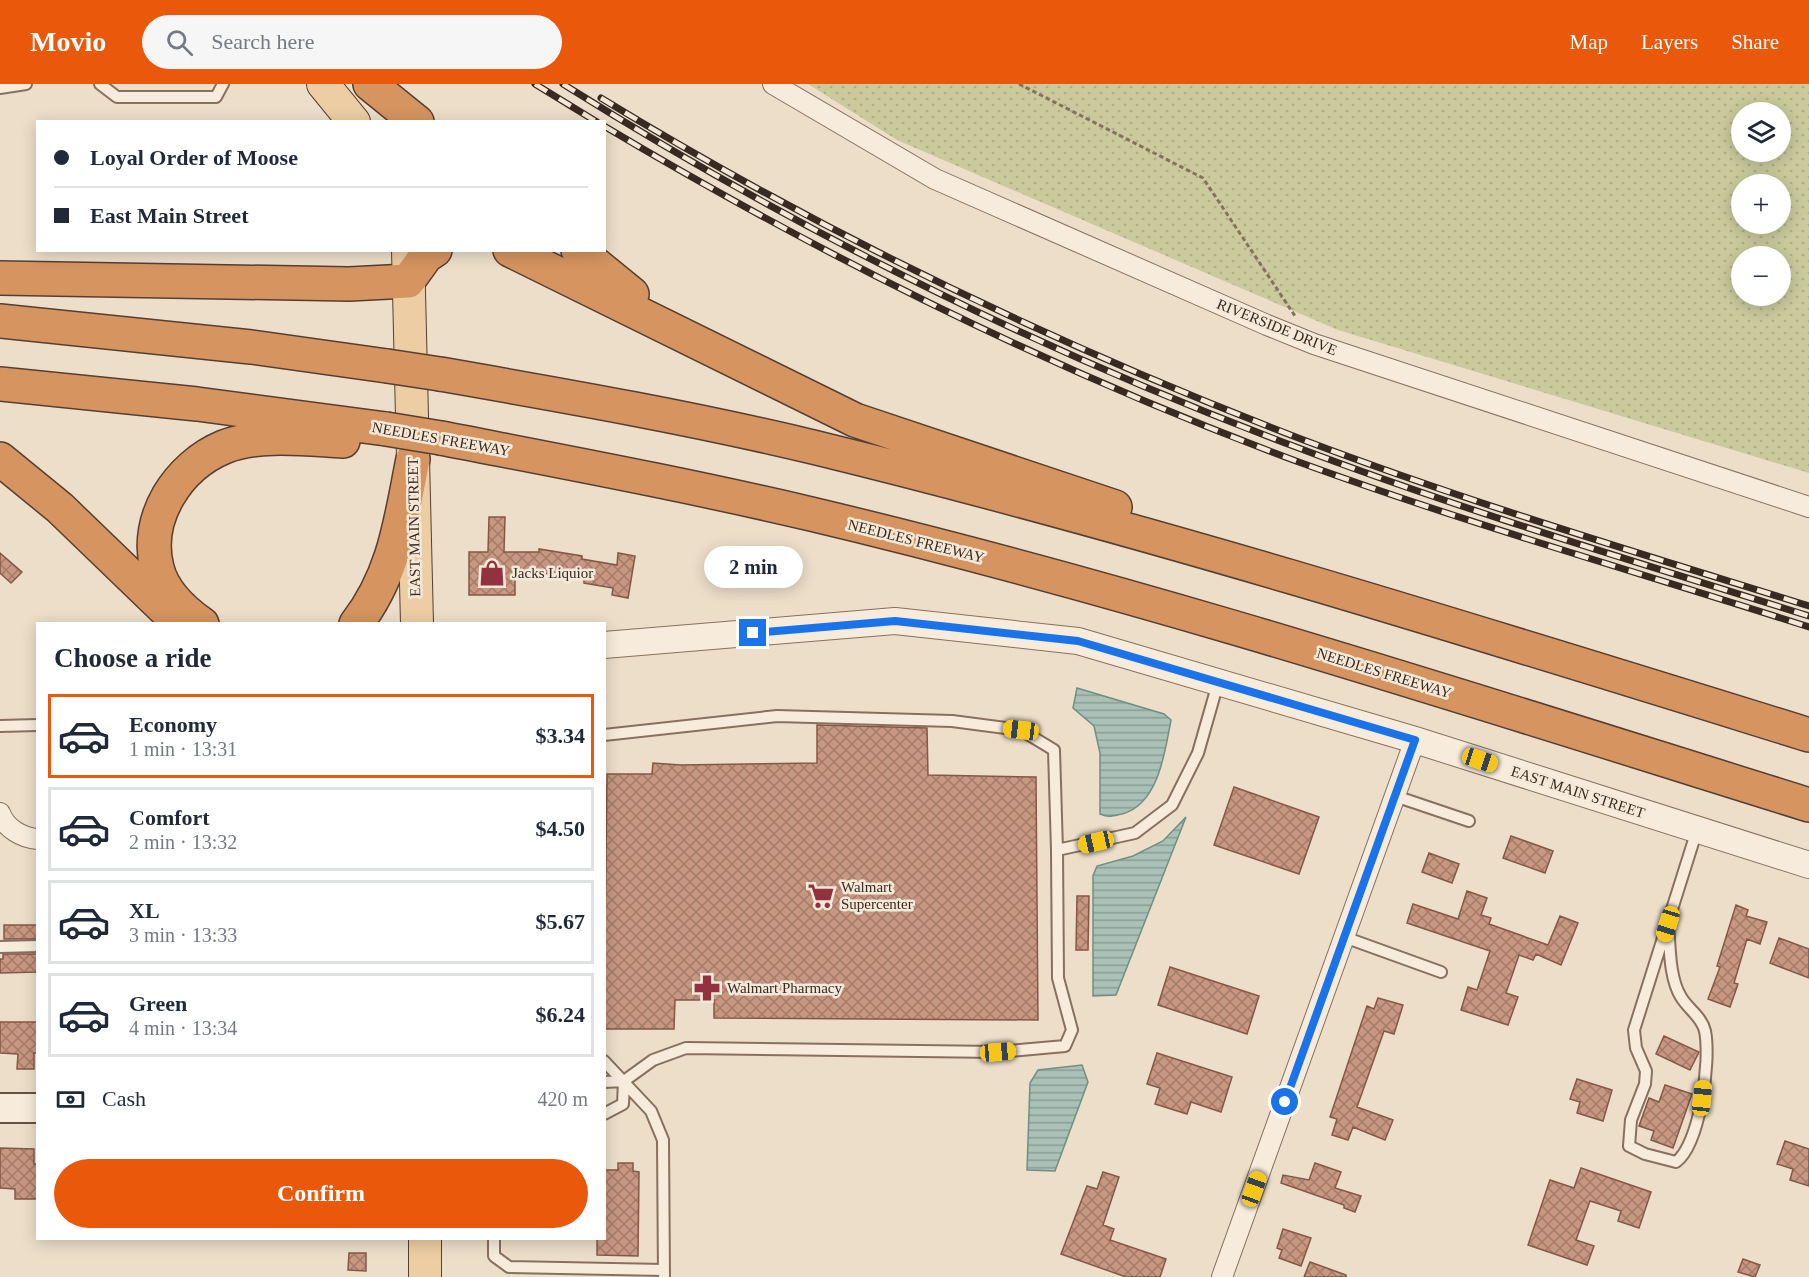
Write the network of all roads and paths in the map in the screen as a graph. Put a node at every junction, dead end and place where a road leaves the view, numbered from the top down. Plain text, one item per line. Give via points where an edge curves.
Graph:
1 (26, 84) edge
2 (100, 84) edge
3 (224, 84) edge
4 (323, 84) edge
5 (370, 84) edge
6 (773, 84) edge
7 (1019, 84) edge
8 (0, 88) edge
9 (352, 120) edge
10 (415, 120) edge
11 (432, 252) edge
12 (514, 252) edge
13 (580, 252) edge
14 (408, 266) edge
15 (0, 278) edge
16 (0, 321) edge
17 (683, 334) junction
18 (1314, 344) junction
19 (0, 384) edge
20 (413, 445) junction
21 (0, 459) edge
22 (1809, 507) edge
23 (1383, 602) junction
24 (178, 622) edge
25 (199, 622) edge
26 (358, 622) edge
27 (417, 622) edge
28 (606, 645) edge
29 (1218, 682) junction
30 (36, 725) edge
31 (0, 726) edge
32 (606, 735) edge
33 (1809, 735) edge
34 (1415, 740) junction
35 (1395, 796) junction
36 (1809, 805) edge
37 (0, 813) edge
38 (1469, 821) dead end
39 (1697, 830) junction
40 (36, 839) edge
41 (1057, 850) junction
42 (1809, 865) edge
43 (1668, 924) junction
44 (1344, 937) junction
45 (36, 946) edge
46 (0, 947) edge
47 (1441, 972) dead end
48 (606, 1063) edge
49 (606, 1082) edge
50 (624, 1082) junction
51 (0, 1108) edge
52 (36, 1108) edge
53 (606, 1113) edge
54 (425, 1240) edge
55 (494, 1240) edge
56 (664, 1274) edge
57 (425, 1277) edge
58 (1222, 1277) edge

1 - 8 lane
2 - 3 lane via 117,97 216,97
4 - 9 main road
5 - 10 highway
6 - 18 street, RIVERSIDE DRIVE via 935,179
7 - 18 path via 1203,178
11 - 14 highway
12 - 17 highway
13 - 17 highway
14 - 15 highway via 349,284
14 - 20 main road, EAST MAIN STREET
16 - 23 highway, bridge via 251,347 387,366 671,415 815,448 1158,538
17 - 23 highway via 855,420 1044,481
18 - 22 street, RIVERSIDE DRIVE
19 - 20 highway, NEEDLES FREEWAY via 197,404
20 - 25 highway via 253,441 225,447 190,468 171,489 159,515 154,542 157,569 170,595
20 - 26 highway via 394,552 373,603
20 - 27 main road, EAST MAIN STREET
20 - 36 highway, NEEDLES FREEWAY via 632,475 811,514 1140,601
21 - 24 highway via 60,508
23 - 33 highway
28 - 29 street, EAST MAIN STREET via 895,621 1078,641
29 - 34 street, EAST MAIN STREET
29 - 41 lane via 1198,753 1172,805 1135,833
30 - 31 lane
32 - 41 lane via 777,716 952,721 1021,730 1054,750
34 - 35 street
34 - 39 street, EAST MAIN STREET
35 - 38 lane
35 - 44 street
37 - 40 street via 4,824
39 - 42 street, EAST MAIN STREET
39 - 43 lane
41 - 50 lane via 1058,978 1072,1030 1065,1046 998,1052 687,1048 653,1060
43 - 43 lane via 1634,1030 1636,1048 1646,1071 1631,1120 1629,1146 1676,1162 1685,1155 1702,1098 1707,1050 1705,1028 1680,997
44 - 47 lane
44 - 58 street
45 - 46 lane
48 - 50 lane
49 - 50 lane
50 - 53 lane via 623,1104
50 - 56 lane via 651,1110 663,1140
51 - 52 main road
54 - 57 main road
55 - 56 lane via 495,1256 509,1268

